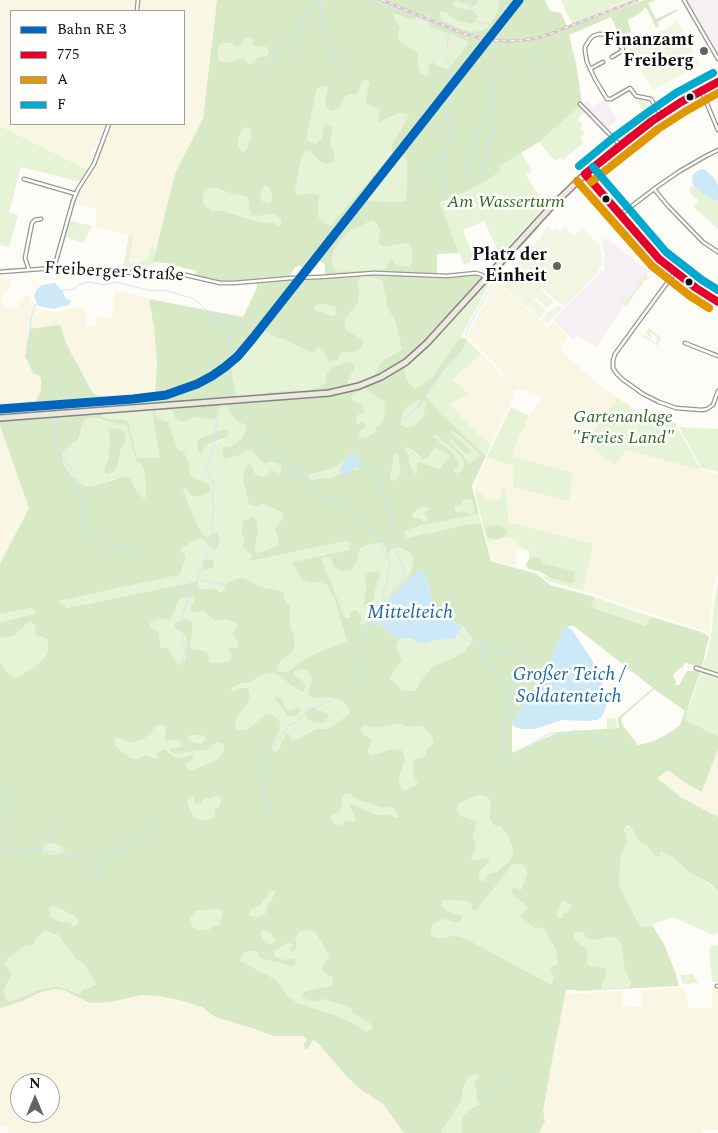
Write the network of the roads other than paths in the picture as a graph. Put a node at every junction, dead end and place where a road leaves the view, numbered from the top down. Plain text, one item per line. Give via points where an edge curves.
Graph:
1 (684, 0) edge
2 (612, 57) dead end
3 (718, 59) edge
4 (603, 62) dead end
5 (590, 69) junction
6 (718, 82) edge
7 (701, 91) junction
8 (580, 104) dead end
9 (661, 115) junction
10 (109, 125) edge
11 (718, 130) edge
12 (620, 145) junction
13 (718, 150) edge
14 (585, 174) junction
15 (24, 179) dead end
16 (654, 189) junction
17 (76, 194) junction
18 (620, 215) junction
19 (41, 219) dead end
20 (718, 252) edge
21 (54, 268) junction
22 (29, 270) junction
23 (0, 272) edge
24 (676, 272) junction
25 (486, 278) junction
26 (716, 299) edge
27 (685, 343) dead end
28 (718, 356) edge
29 (718, 391) edge
30 (0, 418) edge
31 (696, 668) dead end
32 (718, 675) edge

1 - 3 street
2 - 5 street via 623,48 611,35 596,34 585,47
4 - 5 street
5 - 9 street via 607,99 630,88 636,96 651,99
6 - 7 main road
7 - 9 main road
7 - 11 street
8 - 12 street
9 - 12 main road
10 - 17 street via 94,164
12 - 14 main road
13 - 16 street
14 - 18 street
14 - 25 main road
15 - 17 street
16 - 18 street
16 - 20 street via 703,242
17 - 21 street
18 - 24 street via 659,259
19 - 22 street via 32,223 25,258
21 - 22 street, Freiberger Straße
21 - 25 street, Freiberger Straße via 99,273 177,273 220,283 374,272 447,276 476,273
22 - 23 street, Freiberger Straße
24 - 26 street
24 - 29 street via 616,352 613,368 643,394 676,408 707,409 713,405
25 - 30 main road via 417,352 396,369 348,390
27 - 28 street
31 - 32 street

